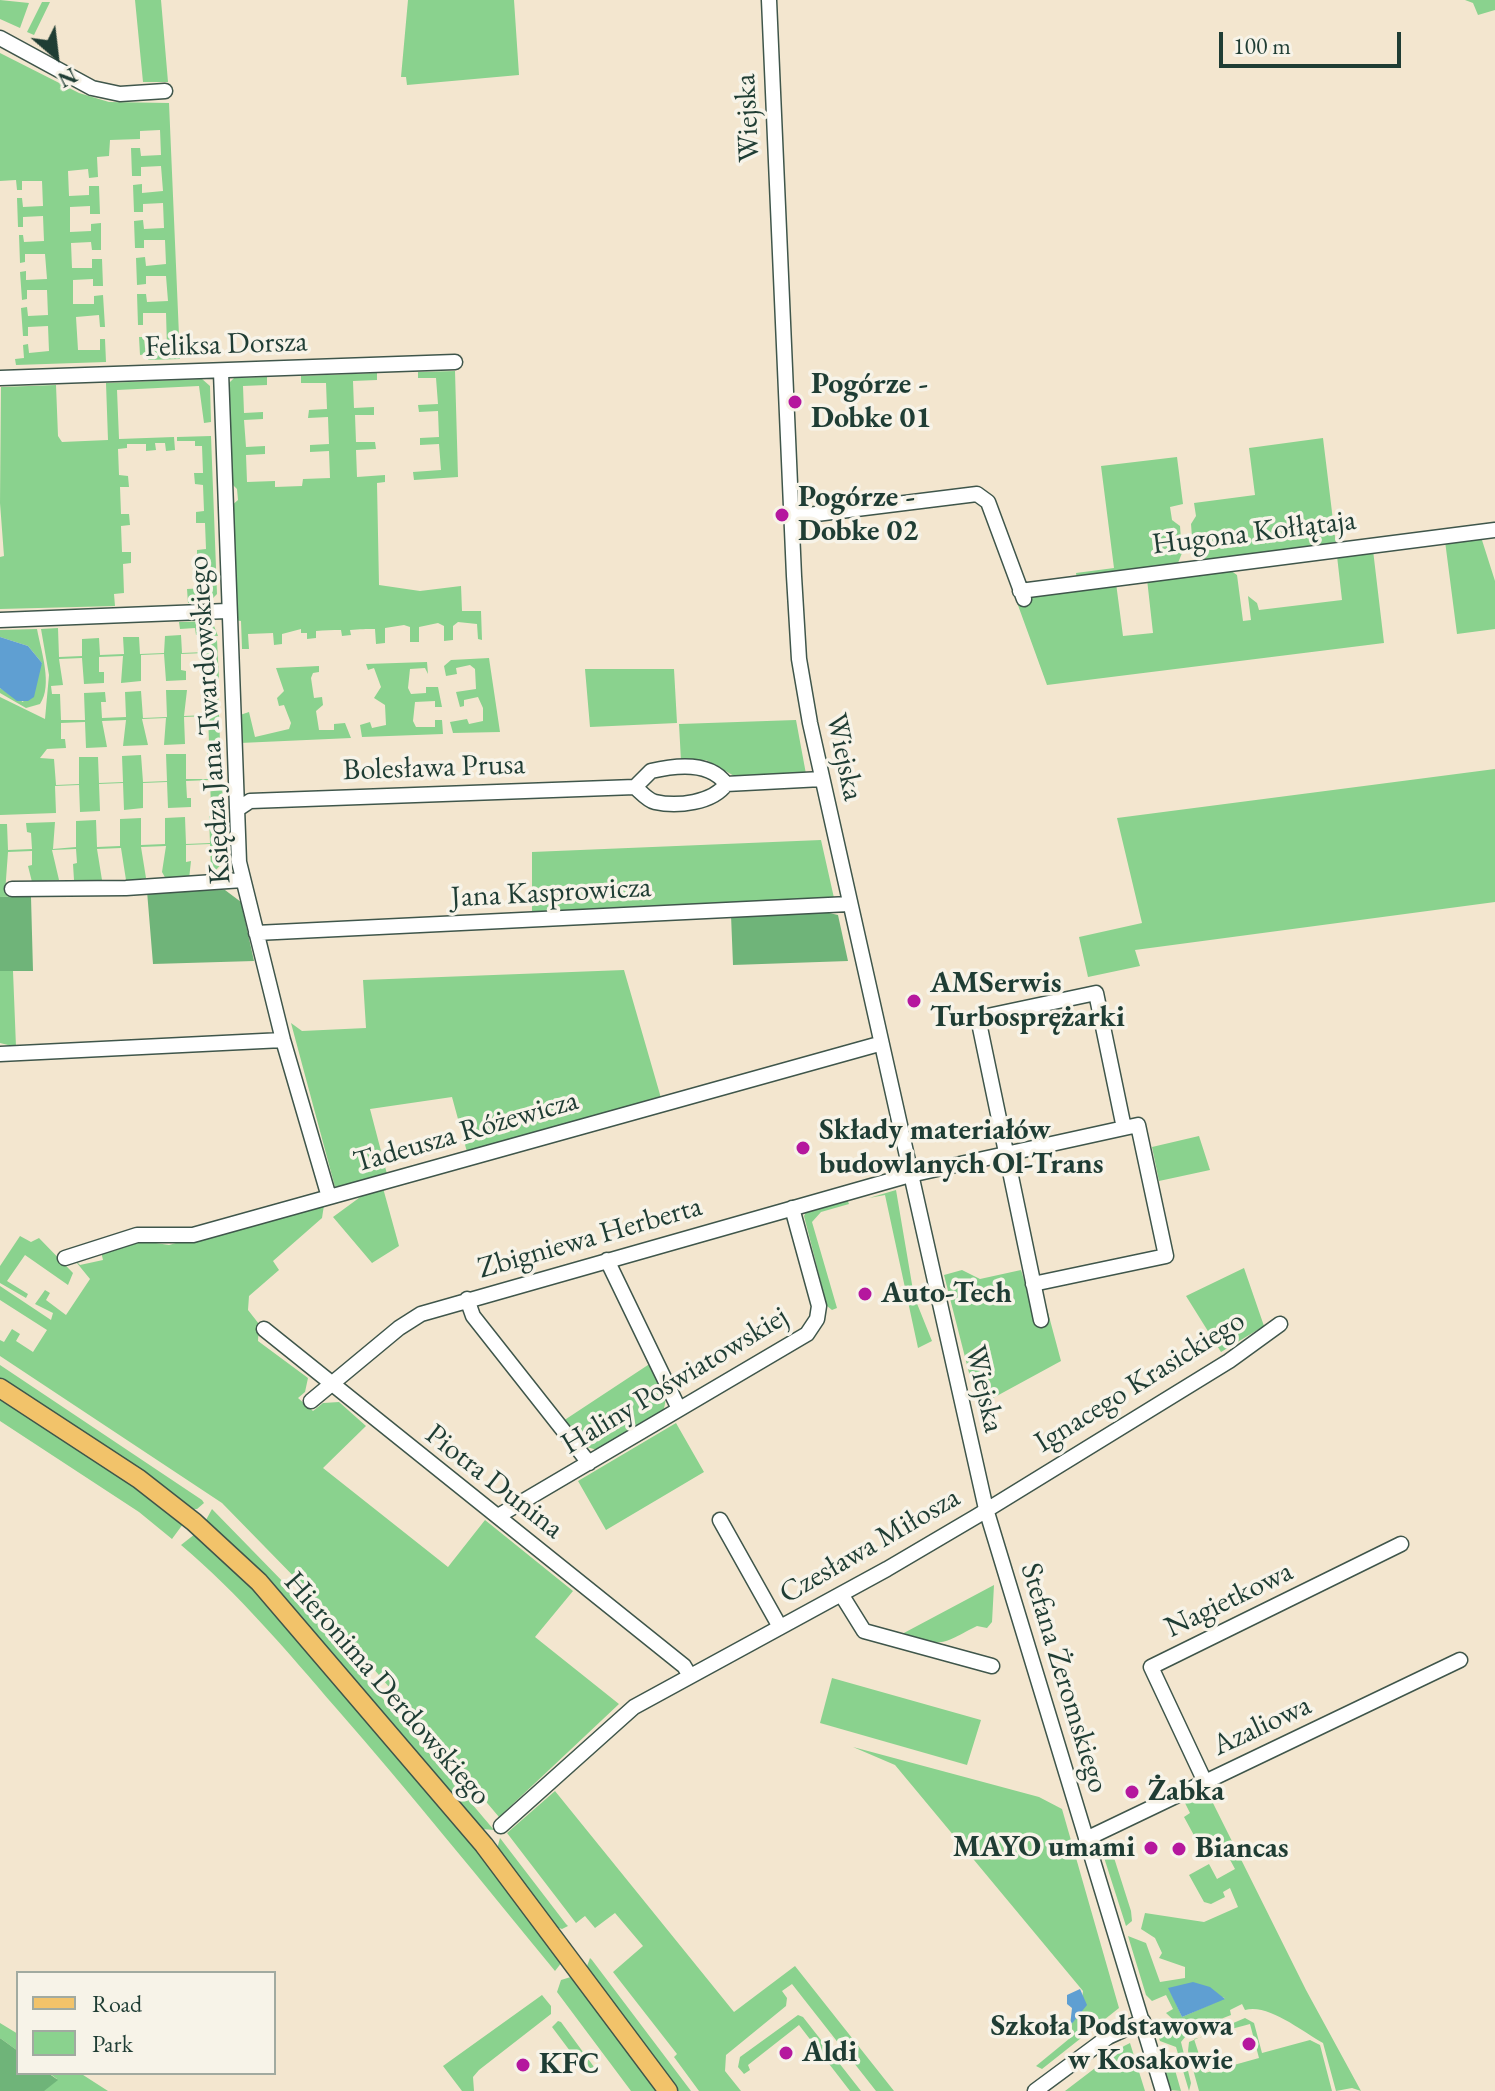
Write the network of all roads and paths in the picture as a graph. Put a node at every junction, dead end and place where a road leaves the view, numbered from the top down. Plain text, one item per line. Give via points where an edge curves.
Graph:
1 (769, 0) edge
2 (0, 38) edge
3 (165, 91) dead end
4 (455, 362) dead end
5 (221, 372) junction
6 (0, 378) edge
7 (792, 517) junction
8 (1495, 530) edge
9 (227, 611) junction
10 (0, 620) edge
11 (822, 779) junction
12 (726, 784) junction
13 (635, 787) junction
14 (238, 809) junction
15 (243, 880) junction
16 (12, 889) dead end
17 (849, 904) junction
18 (256, 933) junction
19 (283, 1040) junction
20 (879, 1044) junction
21 (0, 1054) edge
22 (1124, 1128) junction
23 (1006, 1155) junction
24 (910, 1175) junction
25 (329, 1197) junction
26 (792, 1208) junction
27 (65, 1258) dead end
28 (607, 1260) junction
29 (1033, 1284) junction
30 (467, 1299) junction
31 (1041, 1320) dead end
32 (1280, 1324) dead end
33 (264, 1329) dead end
34 (331, 1382) junction
35 (0, 1388) edge
36 (311, 1401) dead end
37 (679, 1409) junction
38 (589, 1463) junction
39 (986, 1509) junction
40 (498, 1516) junction
41 (720, 1520) dead end
42 (1401, 1544) dead end
43 (841, 1594) junction
44 (780, 1627) junction
45 (1460, 1660) dead end
46 (992, 1666) dead end
47 (690, 1676) junction
48 (1205, 1782) junction
49 (501, 1826) dead end
50 (1086, 1839) junction
51 (1143, 2021) junction
52 (668, 2091) edge
53 (1035, 2091) edge
54 (1163, 2091) edge

1 - 7 street, Wiejska via 777,348
2 - 3 street via 92,88 120,94
4 - 5 street, Feliksa Dorsza
5 - 6 street, Feliksa Dorsza
5 - 9 street, Księdza Jana Twardowskiego
7 - 8 street, Hugona Kołłątaja via 977,494 988,502 1022,595
7 - 11 street, Wiejska via 799,659
9 - 10 street
9 - 14 street, Księdza Jana Twardowskiego
11 - 12 street, Bolesława Prusa
11 - 17 street, Wiejska
12 - 13 street, Bolesława Prusa via 708,799 662,802
12 - 13 street, Bolesława Prusa via 714,771 700,767 651,771
13 - 14 street, Bolesława Prusa via 250,801
14 - 15 street, Księdza Jana Twardowskiego
15 - 16 street
15 - 18 street, Księdza Jana Twardowskiego
17 - 18 street, Jana Kasprowicza
17 - 20 street, Wiejska
18 - 19 street, Księdza Jana Twardowskiego
19 - 21 street
19 - 25 street, Księdza Jana Twardowskiego
20 - 24 street, Wiejska
20 - 25 street, Tadeusza Różewicza
22 - 23 street, Zbigniewa Herberta
22 - 23 street via 1096,993 978,1018
22 - 29 street via 1138,1125 1166,1256
23 - 24 street, Zbigniewa Herberta
23 - 29 street
24 - 26 street, Zbigniewa Herberta
24 - 39 street, Wiejska
25 - 27 street, Tadeusza Różewicza via 193,1235 137,1235
26 - 28 street, Zbigniewa Herberta
26 - 37 street, Haliny Poświatowskiej via 817,1296 817,1319 799,1341
28 - 30 street, Zbigniewa Herberta
28 - 37 street
29 - 31 street
30 - 34 street, Zbigniewa Herberta via 409,1320
30 - 38 street via 473,1316
32 - 39 street, Ignacego Krasickiego via 1229,1361
33 - 34 street, Piotra Dunina
34 - 36 street, Zbigniewa Herberta
34 - 40 street, Piotra Dunina
35 - 52 main road, Hieronima Derdowskiego via 139,1479 259,1582 476,1835
37 - 38 street, Haliny Poświatowskiej
38 - 40 street, Haliny Poświatowskiej
39 - 43 street, Czesława Miłosza
39 - 50 street, Stefana Żeromskiego
40 - 47 street, Piotra Dunina
41 - 44 street, Czesława Miłosza
42 - 48 street, Nagietkowa via 1151,1667
43 - 44 street, Czesława Miłosza
43 - 46 street via 864,1631
44 - 47 street, Czesława Miłosza
45 - 48 street, Azaliowa
47 - 49 street, Czesława Miłosza via 634,1707
48 - 50 street, Azaliowa
50 - 51 street, Stefana Żeromskiego
51 - 53 street via 1108,2037
51 - 54 street, Stefana Żeromskiego

